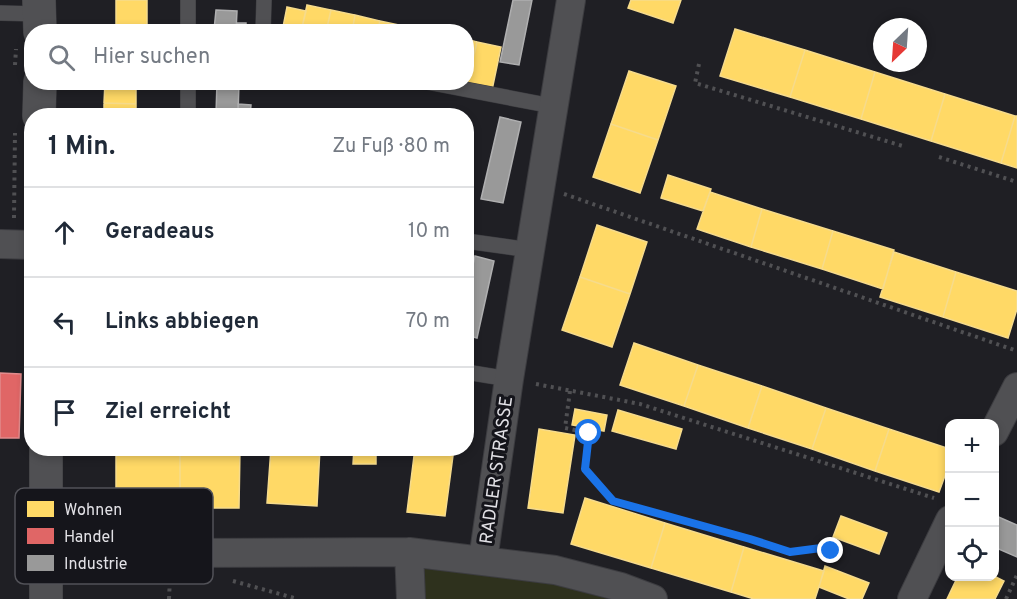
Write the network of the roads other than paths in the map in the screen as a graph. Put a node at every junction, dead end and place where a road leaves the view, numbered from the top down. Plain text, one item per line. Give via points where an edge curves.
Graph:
1 (188, 0) edge
2 (264, 0) edge
3 (571, 0) edge
4 (0, 13) edge
5 (39, 15) edge
6 (188, 24) edge
7 (263, 24) edge
8 (40, 90) edge
9 (188, 90) edge
10 (469, 90) edge
11 (552, 106) junction
12 (39, 108) edge
13 (188, 108) edge
14 (474, 242) edge
15 (0, 244) edge
16 (24, 245) edge
17 (530, 250) junction
18 (474, 373) edge
19 (509, 379) junction
20 (1017, 387) edge
21 (999, 422) edge
22 (46, 456) edge
23 (46, 488) edge
24 (944, 510) edge
25 (409, 552) junction
26 (213, 553) edge
27 (483, 561) junction
28 (46, 584) edge
29 (46, 599) edge
30 (411, 599) edge
31 (652, 599) edge
32 (912, 599) edge

1 - 6 lane
2 - 7 lane
3 - 11 street, RADLER STRASSE
4 - 5 lane
8 - 12 street
9 - 13 lane
10 - 11 lane
11 - 17 street, RADLER STRASSE
14 - 17 lane
15 - 16 street
17 - 19 street, RADLER STRASSE
18 - 19 lane, RADLER STRASSE
19 - 27 street, RADLER STRASSE
20 - 21 street
22 - 23 street
24 - 32 street
25 - 26 street
25 - 27 street
25 - 30 street
27 - 31 street via 555,570
28 - 29 street

